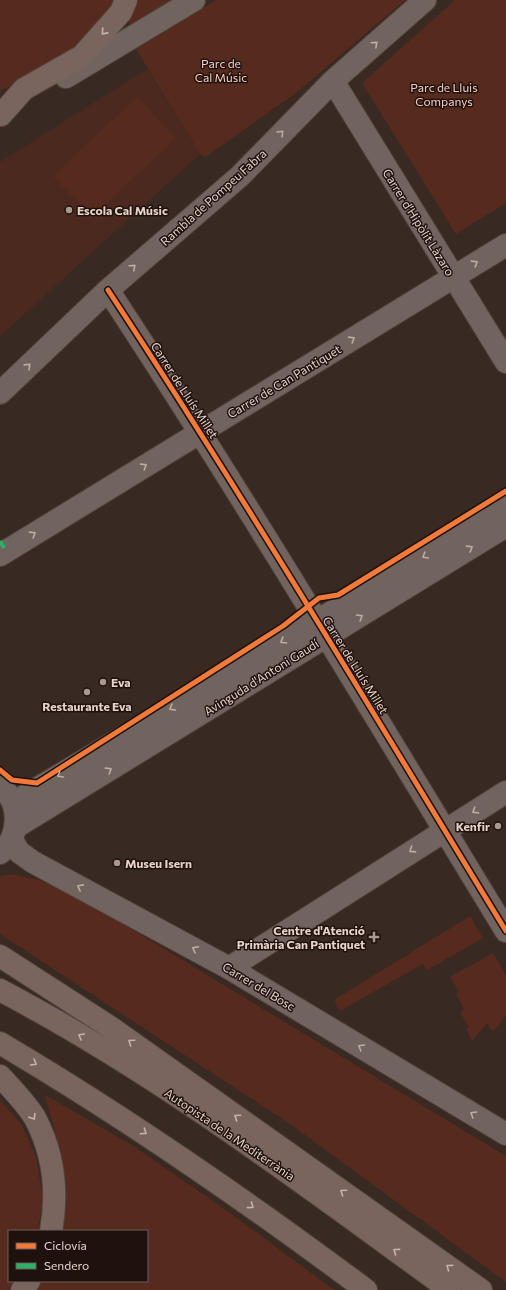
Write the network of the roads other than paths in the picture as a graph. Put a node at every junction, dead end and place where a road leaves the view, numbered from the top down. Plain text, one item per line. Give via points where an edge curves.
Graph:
1 (126, 0) edge
2 (194, 0) edge
3 (424, 0) edge
4 (333, 81) junction
5 (0, 115) edge
6 (506, 244) edge
7 (453, 277) junction
8 (108, 290) junction
9 (506, 362) edge
10 (0, 393) edge
11 (200, 432) junction
12 (506, 507) edge
13 (506, 526) edge
14 (0, 555) edge
15 (322, 629) junction
16 (506, 792) edge
17 (7, 795) edge
18 (445, 829) junction
19 (9, 840) edge
20 (506, 931) edge
21 (0, 956) edge
22 (229, 968) junction
23 (0, 990) edge
24 (0, 1044) edge
25 (0, 1076) edge
26 (506, 1134) edge
27 (51, 1230) edge
28 (29, 1282) edge
29 (22, 1290) edge
30 (366, 1290) edge
31 (450, 1290) edge
32 (481, 1290) edge

1 -> 5 highway via 121,12 82,56 24,89
2 - 5 street
4 -> 3 street, Rambla de Pompeu Fabra
4 - 7 street, Carrer d'Hipòlit Làzaro
8 -> 4 street, Rambla de Pompeu Fabra via 240,176
7 -> 6 street, Carrer de Can Pantiquet
7 - 9 street, Carrer d'Hipòlit Làzaro
11 -> 7 street, Carrer de Can Pantiquet
10 -> 8 street, Rambla de Pompeu Fabra
8 - 11 street, Carrer de Lluís Millet
14 -> 11 street, Carrer de Can Pantiquet
11 - 15 street, Carrer de Lluís Millet
12 -> 15 street, Avinguda d'Antoni Gaudí
15 -> 13 street, Avinguda d'Antoni Gaudí
15 -> 17 street, Avinguda d'Antoni Gaudí
15 - 18 street, Carrer de Lluís Millet
19 -> 15 street, Avinguda d'Antoni Gaudí
16 -> 18 street
17 - 19 street
18 - 20 street, Carrer de Lluís Millet
18 -> 22 street
22 -> 19 street, Carrer del Bosc via 33,862 19,852
32 -> 21 highway via 110,1027
26 -> 22 street, Carrer del Bosc
31 -> 23 highway, Autopista de la Mediterrània via 254,1149 95,1044
24 -> 30 highway via 141,1130
25 -> 27 highway via 34,1117 47,1146 53,1168 55,1192
28 - 29 highway

